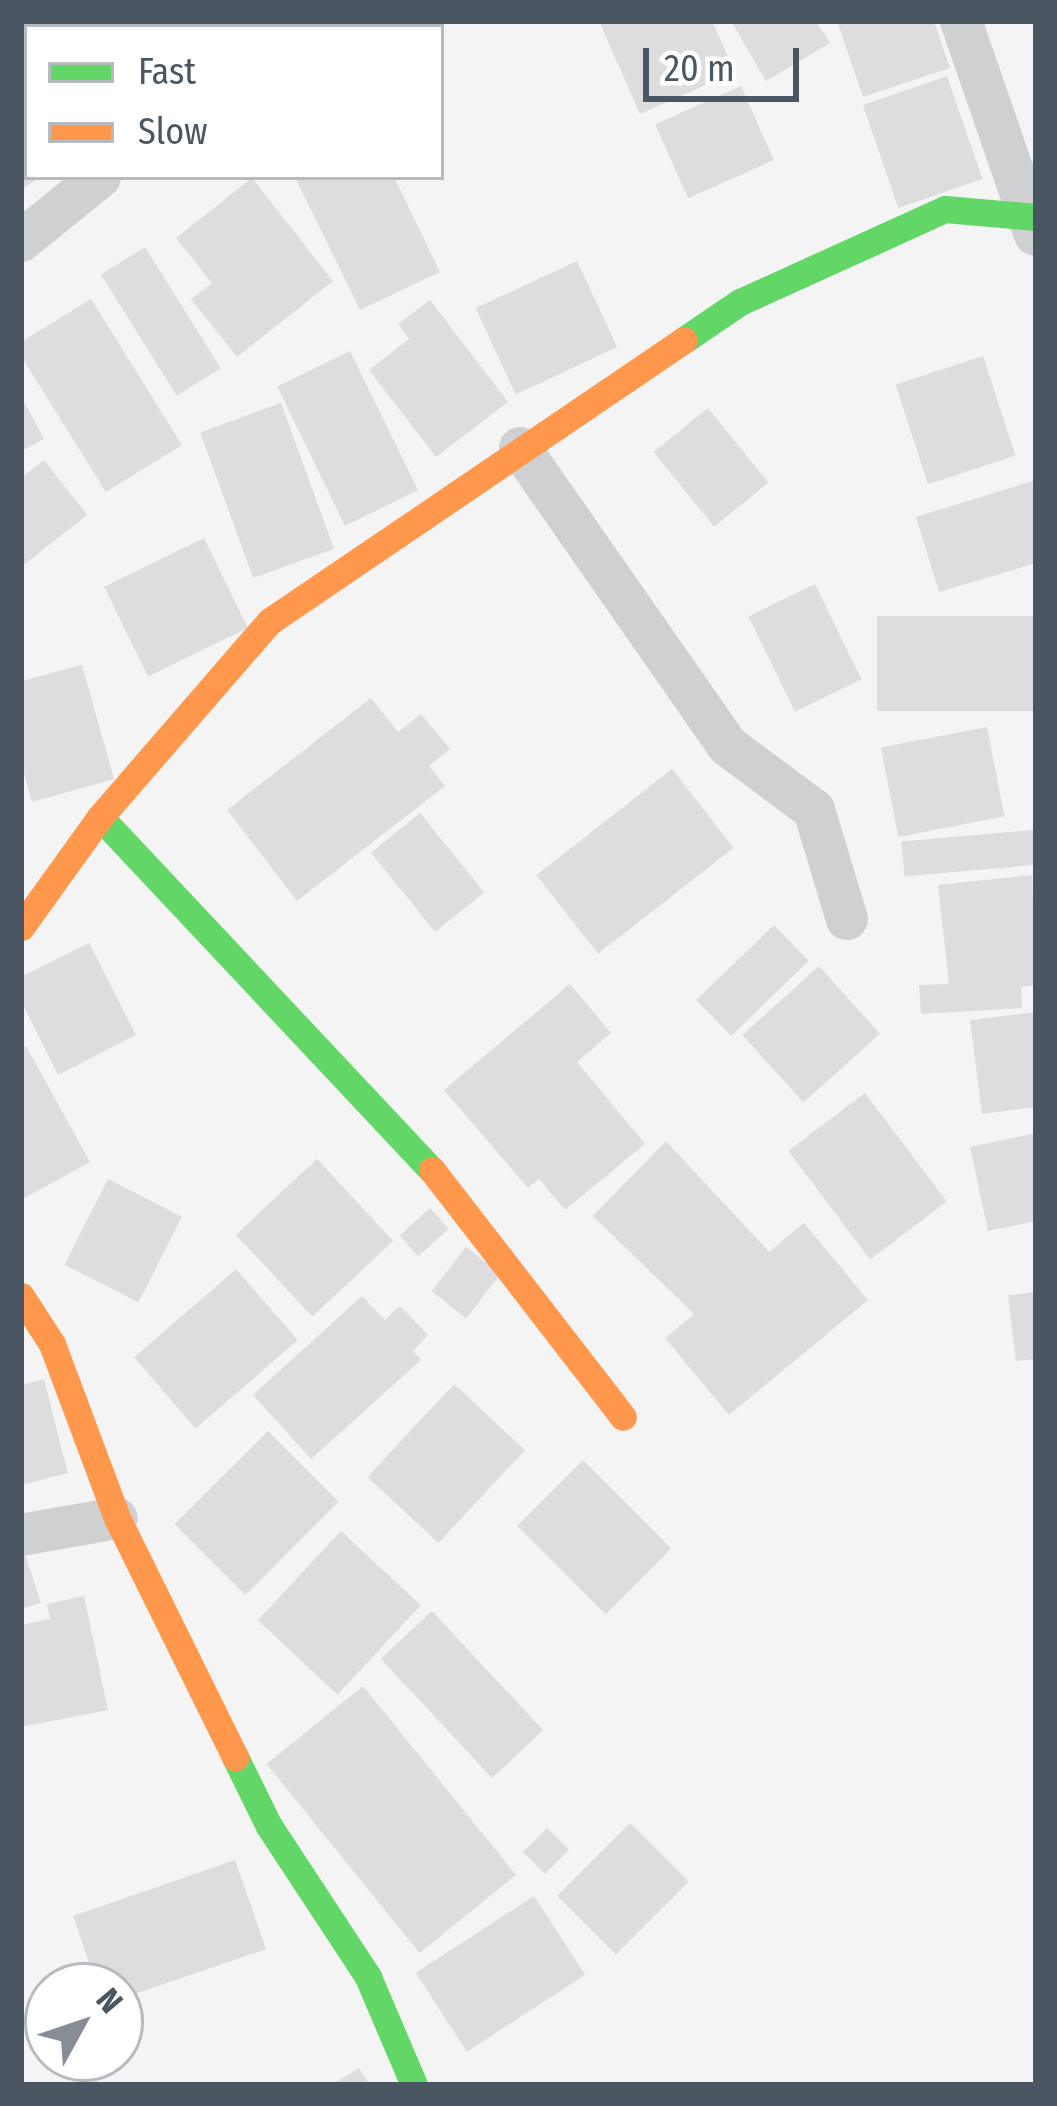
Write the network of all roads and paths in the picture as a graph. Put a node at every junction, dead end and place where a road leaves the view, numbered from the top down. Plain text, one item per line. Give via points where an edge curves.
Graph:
1 (961, 21) edge
2 (96, 180) edge
3 (1034, 225) edge
4 (21, 241) edge
5 (520, 448) junction
6 (100, 817) junction
7 (847, 920) dead end
8 (21, 927) edge
9 (21, 1296) edge
10 (623, 1417) dead end
11 (118, 1518) junction
12 (21, 1534) edge
13 (414, 2085) edge

1 - 3 street
2 - 4 street
3 - 5 street via 945,209 740,302
5 - 6 street via 270,621
5 - 7 street via 728,746 814,809
6 - 8 street
6 - 10 street via 424,1159
9 - 11 street via 52,1344
11 - 12 street
11 - 13 street via 268,1826 368,1977

